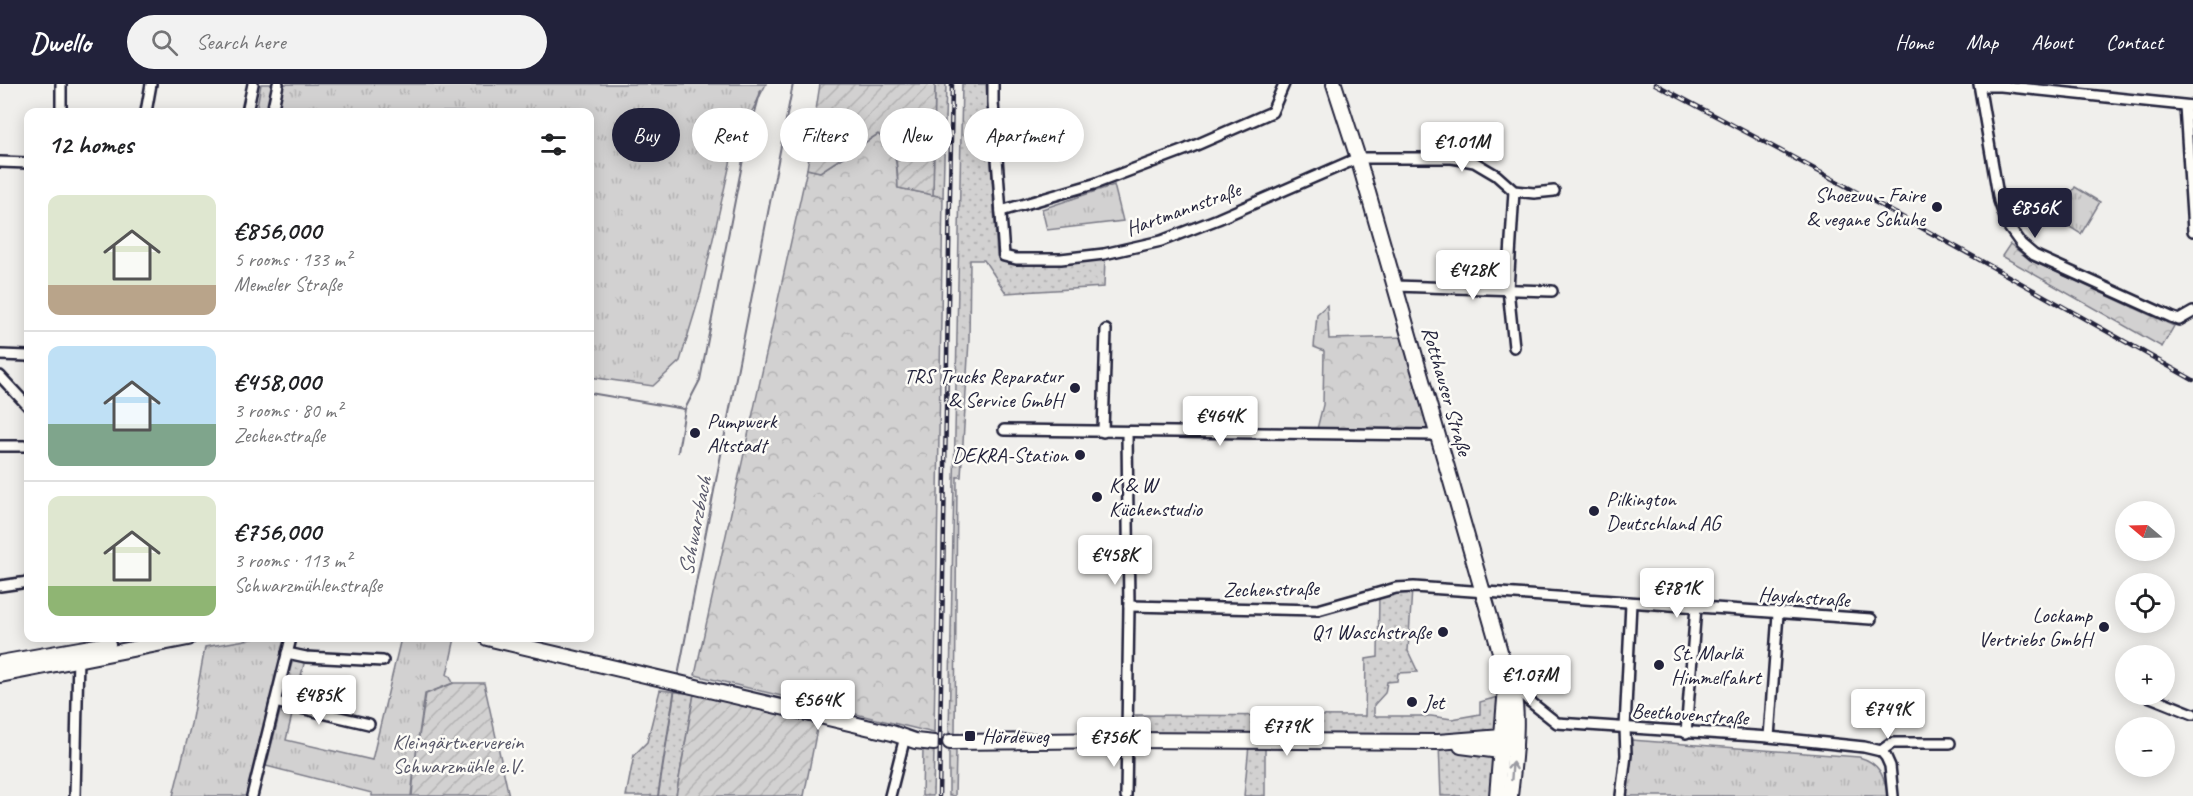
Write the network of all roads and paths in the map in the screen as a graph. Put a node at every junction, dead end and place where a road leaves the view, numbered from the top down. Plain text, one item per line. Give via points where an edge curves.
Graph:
1 (61, 84) edge
2 (151, 84) edge
3 (253, 84) edge
4 (278, 84) edge
5 (993, 84) edge
6 (1284, 84) edge
7 (1335, 84) edge
8 (1979, 85) edge
9 (2189, 106) edge
10 (61, 108) edge
11 (147, 108) edge
12 (248, 108) edge
13 (274, 108) edge
14 (1358, 158) junction
15 (0, 162) edge
16 (24, 162) edge
17 (1514, 191) junction
18 (1554, 191) dead end
19 (1001, 210) junction
20 (2193, 231) edge
21 (1395, 286) junction
22 (1508, 289) junction
23 (1552, 291) dead end
24 (2193, 312) edge
25 (1106, 330) dead end
26 (1514, 347) dead end
27 (0, 355) edge
28 (24, 356) edge
29 (0, 376) edge
30 (24, 402) edge
31 (1004, 430) dead end
32 (1103, 432) junction
33 (1127, 433) junction
34 (1437, 435) junction
35 (0, 446) edge
36 (24, 446) edge
37 (24, 583) edge
38 (0, 586) edge
39 (1483, 593) junction
40 (1631, 603) junction
41 (1129, 606) junction
42 (1696, 607) junction
43 (1778, 614) junction
44 (1871, 619) dead end
45 (128, 642) edge
46 (162, 642) edge
47 (290, 642) edge
48 (504, 642) edge
49 (287, 653) junction
50 (78, 655) junction
51 (383, 661) dead end
52 (0, 663) edge
53 (0, 675) edge
54 (1509, 680) junction
55 (275, 702) junction
56 (2170, 705) edge
57 (2193, 714) edge
58 (369, 724) dead end
59 (1624, 728) junction
60 (1686, 733) junction
61 (905, 737) junction
62 (1769, 737) junction
63 (1127, 740) junction
64 (950, 742) dead end
65 (934, 743) dead end
66 (1950, 743) dead end
67 (1501, 744) junction
68 (1515, 747) junction
69 (1881, 751) junction
70 (75, 796) edge
71 (252, 796) edge
72 (890, 796) edge
73 (1126, 796) edge
74 (1497, 796) edge
75 (1510, 796) edge
76 (1621, 796) edge
77 (1893, 796) edge

1 - 10 street
2 - 11 street
3 - 12 street
4 - 13 street
5 - 19 street, Hartmannstraße
6 - 19 street via 1272,112 1188,150 1094,184
7 - 14 street, Rotthauser Straße
8 - 9 street
8 - 24 street via 1999,201 2008,226 2021,244 2034,255 2171,317 2179,320
9 - 20 street
14 - 17 street via 1452,158 1474,162 1496,174
14 - 19 street, Hartmannstraße via 1161,241 1104,254 1061,259 1016,259 1004,255
14 - 21 street, Rotthauser Straße
15 - 16 street
17 - 18 street
17 - 22 street
21 - 22 street
21 - 34 street, Rotthauser Straße
22 - 23 street
22 - 26 street
25 - 32 street
27 - 28 street
29 - 30 street
31 - 32 street
32 - 33 street
33 - 34 street
33 - 41 street
34 - 39 street, Rotthauser Straße
35 - 36 street
37 - 38 street
39 - 40 street, Haydnstraße
39 - 41 street, Zechenstraße via 1396,588 1318,610
39 - 54 street, Rotthauser Straße
40 - 42 street, Haydnstraße
40 - 59 street
41 - 63 street
42 - 43 street, Haydnstraße
42 - 60 street
43 - 44 street, Haydnstraße
43 - 62 street
45 - 50 street
46 - 50 street
47 - 49 street
48 - 61 street
49 - 51 street
49 - 55 street
50 - 52 street
50 - 53 street
50 - 70 street
54 - 59 street, Beethovenstraße via 1557,723
54 - 67 street, Rotthauser Straße
54 - 68 street, Rotthauser Straße via 1516,724
55 - 58 street
55 - 71 street
56 - 57 street
59 - 60 street, Beethovenstraße
59 - 76 street via 1626,755
60 - 62 street, Beethovenstraße
61 - 65 street
61 - 72 street
62 - 69 street, Beethovenstraße
63 - 64 street
63 - 67 street
63 - 73 street
66 - 69 street, Beethovenstraße via 1892,743
67 - 68 street
67 - 74 street, Rotthauser Straße
75 -> 68 street, Rotthauser Straße
69 - 77 street via 1890,766

